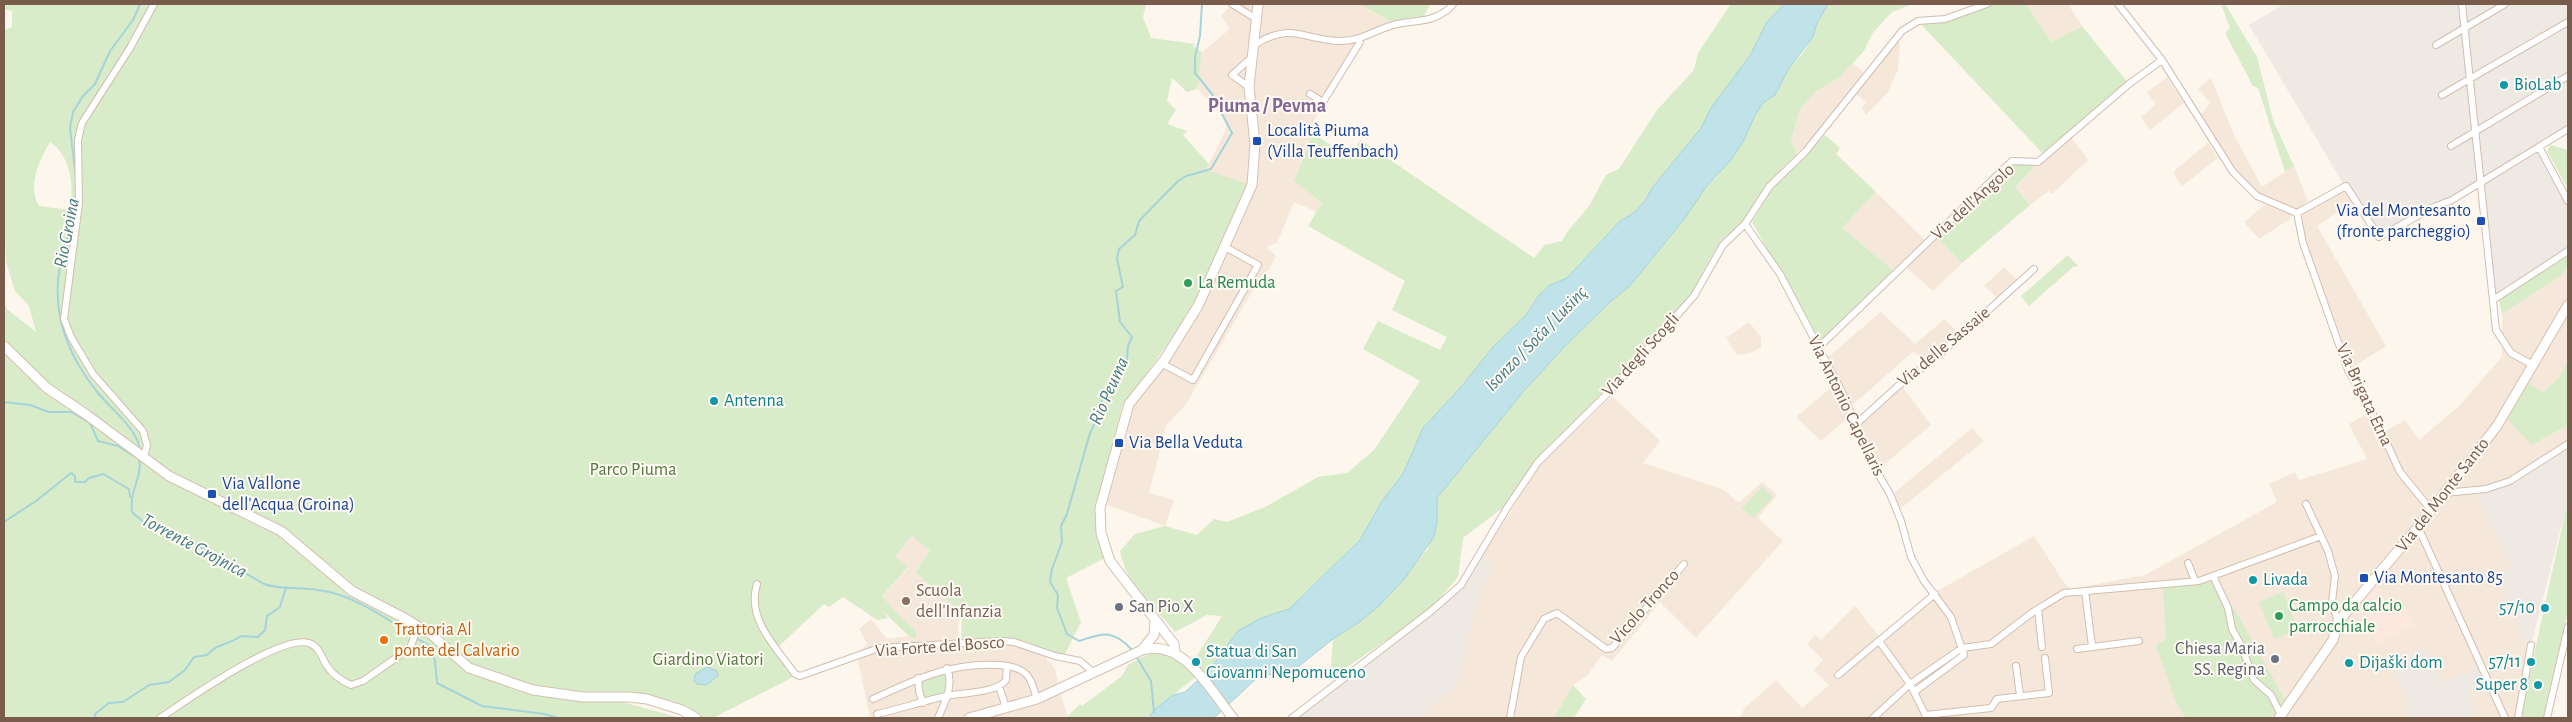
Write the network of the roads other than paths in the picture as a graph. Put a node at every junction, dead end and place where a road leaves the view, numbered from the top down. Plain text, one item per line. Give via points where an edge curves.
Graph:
1 (154, 4) edge
2 (1232, 4) edge
3 (1258, 4) edge
4 (1453, 4) edge
5 (1987, 4) edge
6 (2118, 4) edge
7 (2462, 4) edge
8 (2505, 4) edge
9 (1255, 18) junction
10 (2568, 22) edge
11 (2465, 28) junction
12 (1359, 39) junction
13 (2436, 45) dead end
14 (1253, 46) junction
15 (1251, 58) junction
16 (2162, 60) junction
17 (2568, 76) edge
18 (2470, 78) junction
19 (1249, 87) junction
20 (1310, 94) dead end
21 (2442, 95) dead end
22 (2476, 130) junction
23 (2568, 130) edge
24 (2451, 146) dead end
25 (2539, 147) junction
26 (2481, 183) junction
27 (2568, 201) edge
28 (2297, 213) junction
29 (1745, 224) junction
30 (1225, 247) junction
31 (2568, 251) edge
32 (2034, 269) dead end
33 (2493, 300) junction
34 (2568, 305) edge
35 (4, 346) edge
36 (1818, 347) junction
37 (1161, 363) junction
38 (2533, 365) junction
39 (1854, 426) junction
40 (2568, 444) edge
41 (144, 457) junction
42 (2444, 494) junction
43 (2306, 504) dead end
44 (2431, 510) junction
45 (2418, 526) junction
46 (2321, 536) junction
47 (2188, 563) dead end
48 (1684, 564) dead end
49 (2213, 576) junction
50 (2195, 581) junction
51 (757, 584) dead end
52 (2085, 591) junction
53 (1935, 594) junction
54 (2038, 609) junction
55 (1155, 620) junction
56 (2338, 622) junction
57 (2568, 628) edge
58 (416, 634) junction
59 (1879, 641) junction
60 (2139, 641) dead end
61 (2531, 645) dead end
62 (2092, 646) junction
63 (2042, 647) dead end
64 (1962, 648) junction
65 (2077, 648) dead end
66 (1141, 651) junction
67 (1175, 652) junction
68 (2045, 658) dead end
69 (1007, 666) junction
70 (2016, 666) dead end
71 (948, 668) junction
72 (1094, 673) junction
73 (1838, 675) dead end
74 (918, 678) junction
75 (1910, 684) junction
76 (1000, 686) junction
77 (1914, 692) junction
78 (2020, 695) junction
79 (948, 696) junction
80 (873, 699) dead end
81 (1037, 699) junction
82 (923, 703) junction
83 (1006, 708) junction
84 (877, 714) dead end
85 (2280, 716) edge
86 (1926, 717) edge
87 (160, 718) edge
88 (696, 718) edge
89 (938, 718) edge
90 (968, 718) edge
91 (1232, 718) edge
92 (1292, 718) edge
93 (1510, 718) edge
94 (1873, 718) edge
95 (2505, 718) edge
96 (2518, 718) edge
97 (2547, 718) edge

1 - 41 street via 82,123 78,140 79,203 64,319 93,374 142,431 147,444
2 - 9 street
3 - 9 street
4 - 12 street via 1433,18 1396,24
5 - 29 street, Via degli Scogli via 1945,19 1918,21 1902,31 1806,151 1769,187
6 - 16 street
7 - 11 street
8 - 11 street
9 - 14 street
10 - 18 street
11 - 13 street
11 - 18 street
12 - 14 street via 1332,41 1281,32
12 - 20 street via 1323,102
14 - 15 street
15 - 19 street
15 - 19 street via 1232,75
16 - 28 street via 2233,172 2257,196
16 - 36 street, Via dell'Angolo via 2038,162 2012,161
17 - 22 street
18 - 21 street
18 - 22 street
19 - 30 street via 1255,144 1252,184
22 - 24 street
22 - 26 street
23 - 25 street
25 - 26 street
25 - 27 street
26 - 28 street via 2378,237 2346,186
26 - 33 street
28 - 44 street, Via Brigata Etna via 2303,243 2348,370 2400,472
29 - 36 street, Via Antonio Capellaris via 1780,274
29 - 92 street, Via degli Scogli via 1723,245 1694,296 1611,390 1538,462 1461,585
30 - 37 street via 1198,306
30 - 37 street via 1258,265 1193,380
31 - 33 street
32 - 39 street, Via delle Sassaie
33 - 38 street via 2496,330 2502,341 2511,353
34 - 38 street, Via del Monte Santo
35 - 41 street via 47,388
36 - 39 street, Via Antonio Capellaris via 1843,394
37 - 55 street via 1129,404 1106,484 1100,518 1110,561
38 - 42 street, Via del Monte Santo via 2497,426
39 - 53 street, Via Antonio Capellaris via 1890,494 1917,571
40 - 42 street via 2510,481 2486,489
41 - 58 street via 169,476 281,532 352,591
42 - 44 street, Via del Monte Santo
43 - 46 street
44 - 45 street, Via del Monte Santo
45 - 56 street, Via del Monte Santo
45 - 95 street
46 - 49 street
46 - 56 street via 2335,576 2332,602
47 - 50 street
48 - 93 street, Vicolo Tronco via 1612,648 1606,649 1557,613 1544,619 1521,657
49 - 50 street
49 - 85 street via 2254,680 2271,695
50 - 52 street
51 - 72 street, Via Forte del Bosco via 754,609 758,621 795,674 800,676 879,648 1003,641 1080,661
52 - 54 street via 2064,593
52 - 62 street
53 - 59 street
53 - 64 street, Via Antonio Capellaris via 1951,617
54 - 63 street
54 - 64 street via 1991,644
55 - 66 street via 1154,635
55 - 67 street via 1174,644
56 - 85 street, Via del Monte Santo via 2333,640
57 - 97 street
58 - 87 street via 410,648 398,658 363,681 351,685 328,667 318,649 310,644 293,643 219,678
58 - 88 street via 432,635 469,668 532,690 583,697 647,699
59 - 73 street
59 - 75 street
60 - 62 street
61 - 96 street
62 - 65 street
64 - 75 street
64 - 77 street via 1964,655
66 - 67 street via 1156,647
66 - 72 street
67 - 91 street via 1190,665
68 - 78 street via 2049,692
69 - 71 street via 982,664
69 - 76 street via 1006,680
69 - 81 street via 1025,673 1031,680
70 - 78 street
71 - 74 street
71 - 79 street
72 - 81 street
74 - 80 street
74 - 82 street
75 - 77 street
75 - 94 street
76 - 79 street
76 - 83 street
77 - 86 street
78 - 86 street via 1997,699 1991,708
79 - 82 street
79 - 89 street
81 - 83 street
82 - 84 street
83 - 90 street

